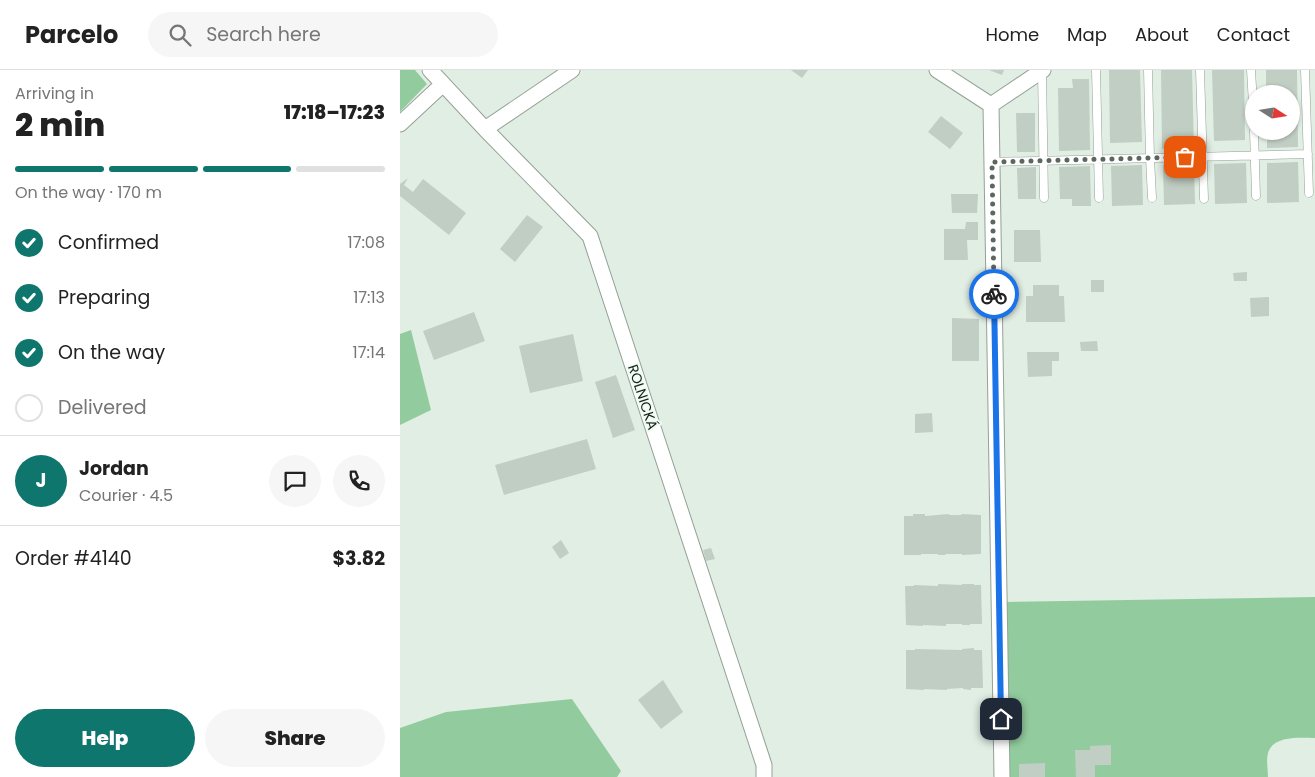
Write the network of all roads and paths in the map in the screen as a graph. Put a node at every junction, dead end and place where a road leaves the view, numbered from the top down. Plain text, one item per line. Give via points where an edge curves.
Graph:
1 (430, 70) edge
2 (572, 70) edge
3 (937, 70) edge
4 (1042, 70) edge
5 (1096, 70) edge
6 (1148, 70) edge
7 (1200, 70) edge
8 (1251, 70) edge
9 (1305, 70) edge
10 (443, 84) junction
11 (1252, 85) edge
12 (991, 105) junction
13 (400, 124) edge
14 (486, 129) junction
15 (1254, 140) edge
16 (1308, 154) junction
17 (1255, 155) junction
18 (1203, 156) junction
19 (1150, 158) junction
20 (1098, 159) junction
21 (1044, 160) junction
22 (992, 162) junction
23 (1309, 193) dead end
24 (1256, 196) dead end
25 (1044, 198) dead end
26 (1099, 198) dead end
27 (1152, 198) dead end
28 (1204, 198) dead end
29 (764, 777) edge
30 (1002, 777) edge

1 - 10 street, ROLNICKÁ
2 - 14 street
3 - 12 street
4 - 12 street
4 - 21 lane
5 - 20 lane
6 - 19 lane
7 - 18 lane
8 - 11 lane
9 - 16 lane
10 - 13 street
10 - 14 street, ROLNICKÁ
12 - 22 street
14 - 29 street, ROLNICKÁ via 590,236 764,765
15 - 17 lane
16 - 17 lane
16 - 23 lane
17 - 18 lane
17 - 24 lane
18 - 19 lane
18 - 28 lane
19 - 20 lane
19 - 27 lane
20 - 21 lane
20 - 26 lane
21 - 22 lane
21 - 25 lane
22 - 30 street

